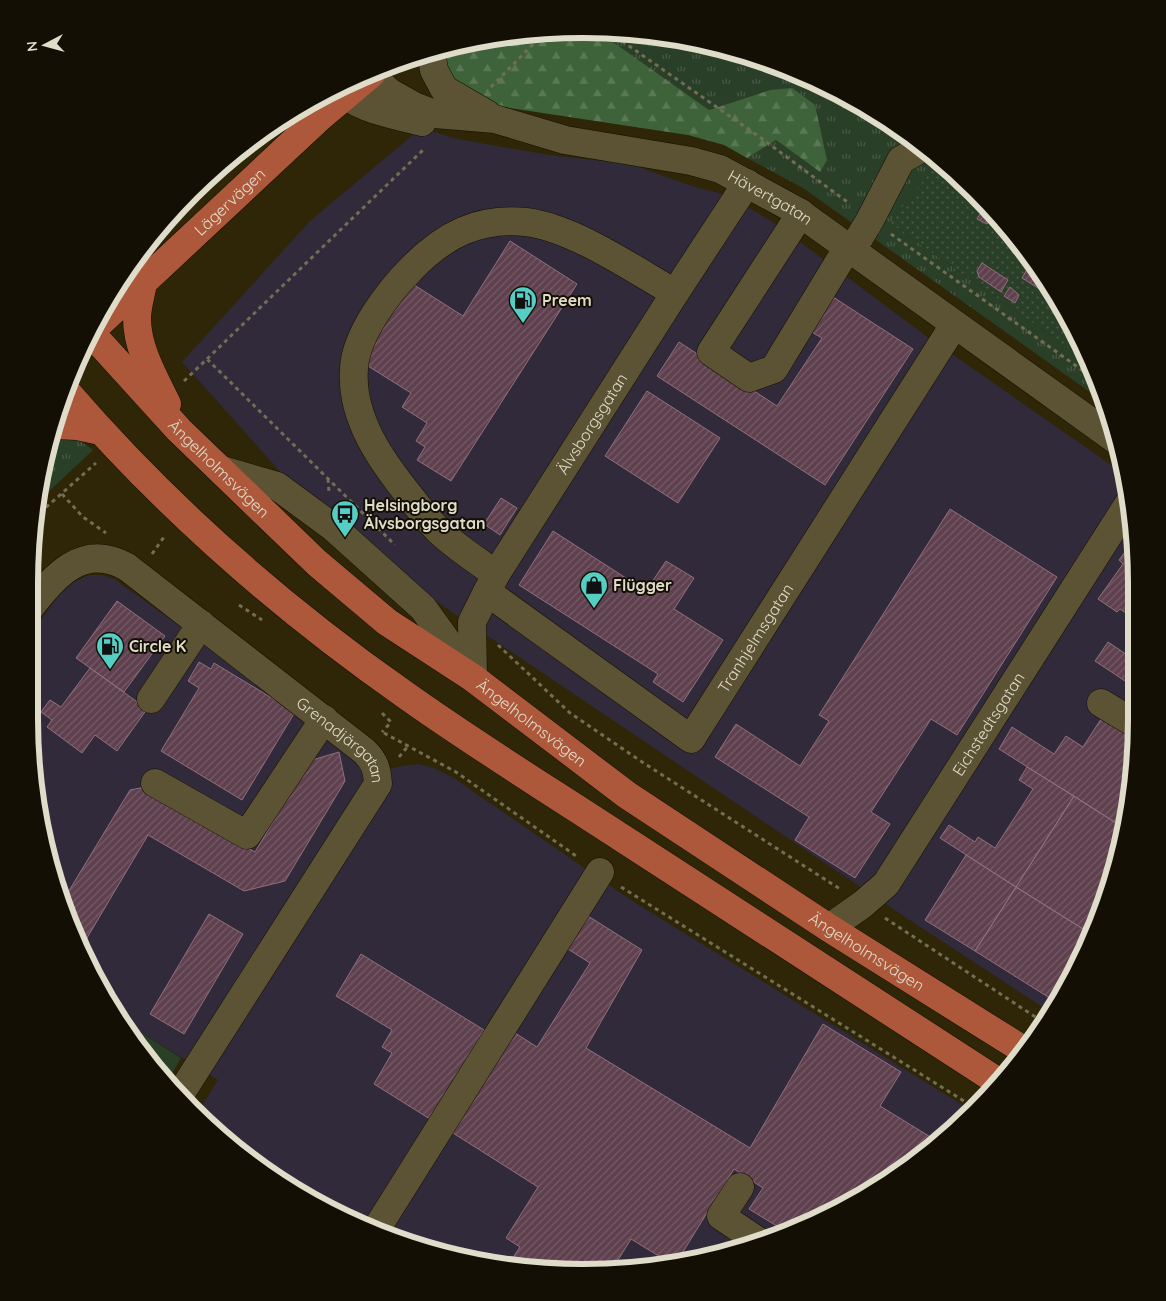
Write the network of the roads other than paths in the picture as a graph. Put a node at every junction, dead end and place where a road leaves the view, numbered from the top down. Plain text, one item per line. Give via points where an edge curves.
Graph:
1 (432, 59) edge
2 (375, 78) edge
3 (344, 93) edge
4 (336, 97) edge
5 (495, 119) junction
6 (565, 140) junction
7 (916, 151) edge
8 (748, 183) junction
9 (801, 213) junction
10 (850, 248) junction
11 (143, 283) junction
12 (675, 293) junction
13 (108, 315) edge
14 (954, 325) junction
15 (96, 338) edge
16 (70, 396) edge
17 (61, 425) edge
18 (179, 430) junction
19 (101, 431) junction
20 (1108, 434) edge
21 (222, 470) junction
22 (1124, 511) edge
23 (492, 583) junction
24 (38, 598) edge
25 (201, 624) junction
26 (473, 678) junction
27 (151, 699) dead end
28 (1101, 703) dead end
29 (324, 719) junction
30 (1128, 719) edge
31 (155, 782) dead end
32 (600, 872) dead end
33 (829, 928) junction
34 (1018, 1047) edge
35 (993, 1078) edge
36 (183, 1089) edge
37 (740, 1187) dead end
38 (379, 1224) edge
39 (751, 1237) edge

1 - 5 street via 444,89
2 - 5 street, Hävertgatan via 389,92 435,114
3 - 6 street via 363,106 451,129
4 - 11 main road, Lägervägen via 320,117
5 - 6 street, Hävertgatan
6 - 8 street, Hävertgatan via 691,161 720,169
7 - 10 street via 900,160 870,220
8 - 9 street, Hävertgatan
8 - 12 street, Älvsborgsgatan
9 - 10 street, Hävertgatan
9 - 10 street via 711,352 748,378 774,369
10 - 14 street, Hävertgatan
11 - 13 main road, Lägervägen
11 - 18 main road via 137,317 138,335
12 - 23 street, Älvsborgsgatan
12 - 23 street via 567,234 547,226 502,222 479,224 462,231 425,254 404,275 374,316 356,354 354,368 358,409 368,434 381,458 438,530 463,551
14 - 20 street, Hävertgatan
14 - 23 street, Tranhjelmsgatan via 691,739
15 - 18 main road, Ängelholmsvägen
16 - 19 main road
17 - 19 main road
18 - 21 main road, Ängelholmsvägen
19 - 35 main road via 235,561 403,694 473,743
21 - 26 main road, Ängelholmsvägen via 317,563 387,622
21 - 26 street via 277,486 334,528 423,608
22 - 33 street, Eichstedtsgatan via 886,884
23 - 26 street, Älvsborgsgatan via 472,622
24 - 25 street, Grenadjärgatan via 63,571 77,562 93,558 114,559
25 - 27 street
25 - 29 street, Grenadjärgatan
26 - 33 main road, Ängelholmsvägen via 627,795
28 - 30 street
29 - 31 street via 247,836
29 - 36 street, Grenadjärgatan via 371,758 376,766 378,784
32 - 38 street
33 - 34 main road, Ängelholmsvägen
37 - 39 street via 721,1216

